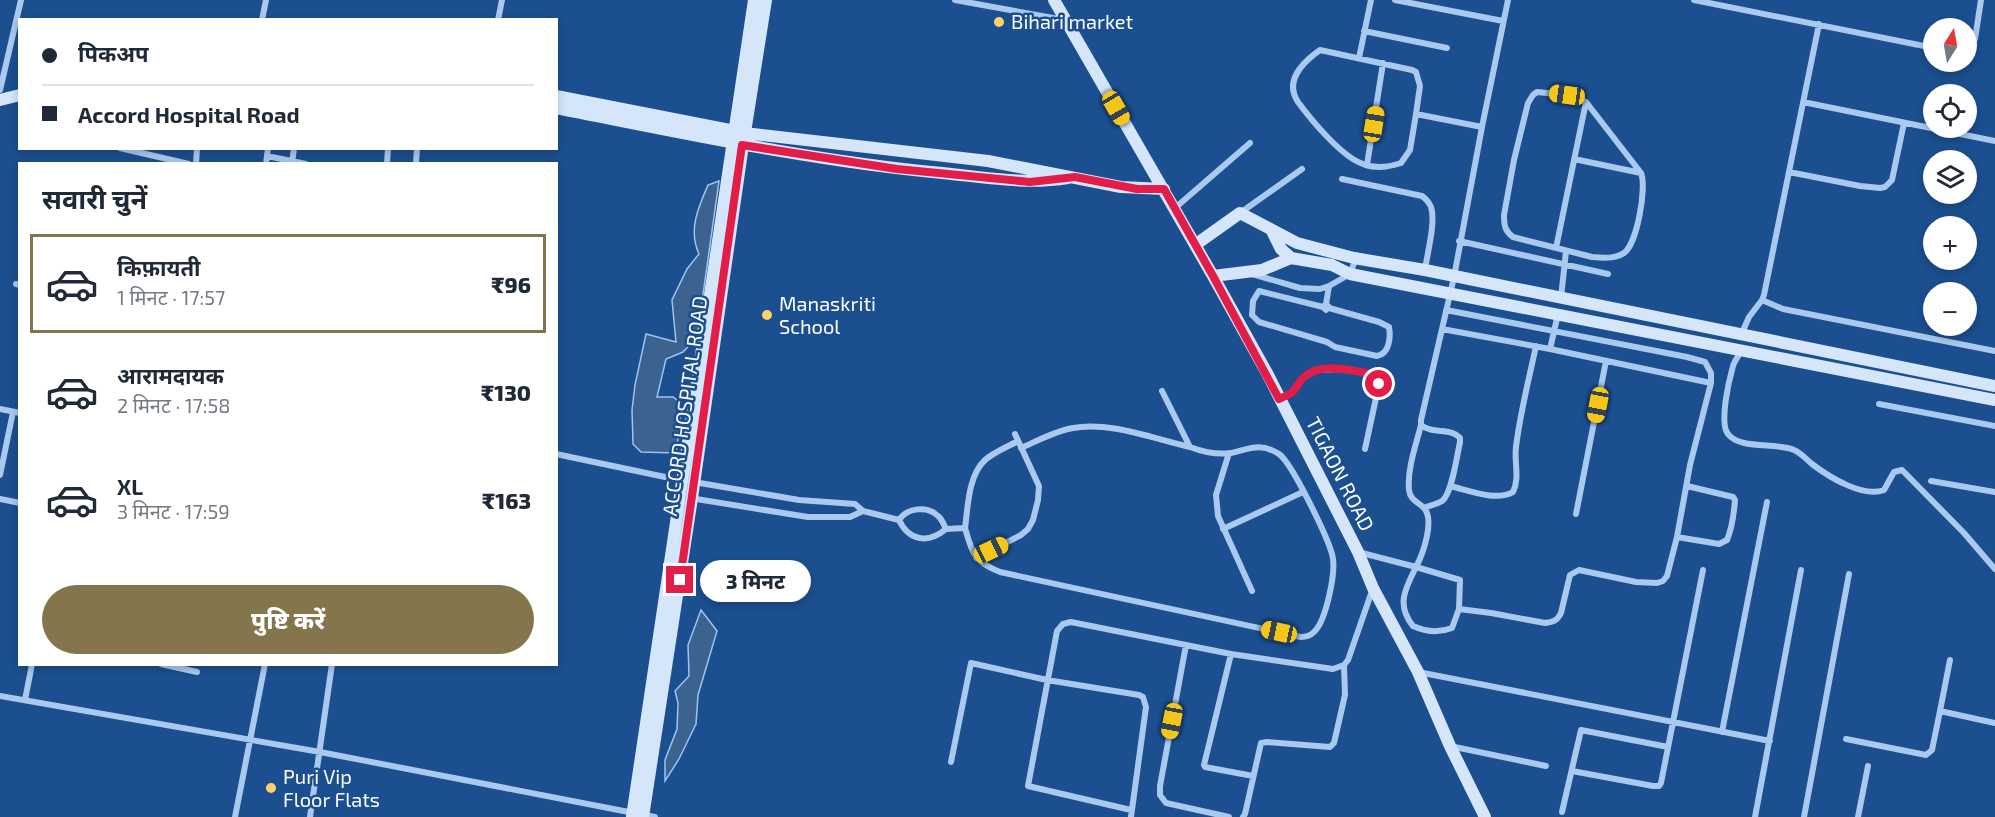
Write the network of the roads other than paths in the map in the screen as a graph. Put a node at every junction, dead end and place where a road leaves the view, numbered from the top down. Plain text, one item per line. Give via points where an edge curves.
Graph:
1 (21, 0) edge
2 (266, 0) edge
3 (502, 0) edge
4 (754, 0) edge
5 (766, 0) edge
6 (955, 0) edge
7 (1054, 0) edge
8 (1371, 0) edge
9 (1395, 0) edge
10 (1508, 0) edge
11 (1694, 0) edge
12 (1981, 0) edge
13 (262, 18) edge
14 (498, 18) edge
15 (1065, 20) junction
16 (1503, 21) junction
17 (1819, 24) junction
18 (1977, 26) edge
19 (1364, 31) junction
20 (1923, 46) edge
21 (1447, 48) dead end
22 (1359, 58) junction
23 (1383, 63) junction
24 (0, 90) edge
25 (18, 95) edge
26 (558, 96) edge
27 (0, 100) edge
28 (18, 102) edge
29 (1586, 102) junction
30 (1803, 102) junction
31 (0, 107) edge
32 (558, 108) edge
33 (1416, 114) junction
34 (1904, 123) junction
35 (1482, 127) junction
36 (738, 138) junction
37 (1995, 141) edge
38 (1250, 143) dead end
39 (129, 150) edge
40 (267, 152) edge
41 (1574, 159) junction
42 (180, 162) edge
43 (292, 162) edge
44 (1367, 165) junction
45 (1302, 169) dead end
46 (1789, 172) junction
47 (1641, 173) junction
48 (1075, 177) junction
49 (1342, 179) dead end
50 (1164, 189) junction
51 (1174, 208) junction
52 (1240, 213) junction
53 (1272, 231) junction
54 (1459, 242) junction
55 (1195, 244) junction
56 (1556, 248) junction
57 (1566, 251) junction
58 (1291, 258) junction
59 (1356, 258) junction
60 (1565, 266) junction
61 (1425, 270) junction
62 (1248, 272) junction
63 (1350, 274) junction
64 (1608, 274) dead end
65 (1213, 276) junction
66 (1454, 278) junction
67 (1329, 286) junction
68 (1450, 293) junction
69 (1561, 299) junction
70 (1762, 300) junction
71 (1326, 306) junction
72 (1446, 310) junction
73 (1558, 313) junction
74 (1442, 329) junction
75 (1554, 332) junction
76 (1741, 334) junction
77 (1536, 346) junction
78 (1550, 349) junction
79 (1743, 350) junction
80 (1995, 351) edge
81 (1606, 361) junction
82 (1711, 383) junction
83 (1995, 386) edge
84 (1162, 391) dead end
85 (1279, 399) junction
86 (1995, 400) edge
87 (1879, 404) dead end
88 (0, 409) edge
89 (18, 412) edge
90 (1421, 425) junction
91 (1995, 426) edge
92 (1190, 447) junction
93 (1021, 448) junction
94 (1365, 449) dead end
95 (1229, 453) junction
96 (558, 454) edge
97 (0, 475) edge
98 (1931, 481) dead end
99 (688, 482) junction
100 (1450, 486) junction
101 (1687, 486) junction
102 (1303, 492) junction
103 (1995, 492) edge
104 (686, 498) junction
105 (0, 500) edge
106 (1767, 502) dead end
107 (18, 503) edge
108 (1424, 508) junction
109 (863, 511) junction
110 (1576, 514) dead end
111 (898, 520) junction
112 (965, 528) junction
113 (946, 529) junction
114 (1223, 529) junction
115 (1677, 537) junction
116 (1358, 552) junction
117 (976, 558) junction
118 (1416, 567) junction
119 (1995, 569) edge
120 (1703, 570) dead end
121 (1801, 570) dead end
122 (1849, 574) dead end
123 (1373, 588) junction
124 (1252, 591) dead end
125 (1459, 609) junction
126 (1186, 645) junction
127 (1231, 654) junction
128 (1950, 660) dead end
129 (1344, 665) junction
130 (32, 666) edge
131 (170, 666) edge
132 (265, 666) edge
133 (332, 666) edge
134 (197, 672) dead end
135 (1418, 672) junction
136 (1047, 680) junction
137 (0, 696) edge
138 (25, 700) junction
139 (1940, 711) junction
140 (1672, 722) junction
141 (1995, 723) edge
142 (1722, 732) junction
143 (1846, 739) dead end
144 (250, 740) junction
145 (1770, 741) junction
146 (1450, 746) junction
147 (1668, 747) junction
148 (320, 752) junction
149 (951, 762) dead end
150 (1546, 766) dead end
151 (1868, 766) dead end
152 (1572, 771) junction
153 (1253, 776) junction
154 (1562, 812) dead end
155 (1131, 814) edge
156 (641, 816) edge
157 (236, 817) edge
158 (310, 817) edge
159 (1229, 817) edge
160 (1243, 817) edge
161 (1485, 817) edge
162 (1755, 817) edge
163 (1804, 817) edge
164 (1858, 817) edge

1 - 24 street
2 - 13 street
3 - 14 street
4 - 36 street
5 - 36 street, ACCORD HOSPITAL ROAD
6 - 15 street
7 - 15 street, TIGAON ROAD
8 - 19 street
9 - 16 street
10 - 16 street
11 - 17 street
12 - 18 street
15 - 50 street, TIGAON ROAD
16 - 35 street
17 - 20 street
17 - 30 street
19 - 21 street
19 - 22 street
22 - 23 street
22 - 44 street via 1320,50 1297,71 1293,86 1298,102 1329,138 1349,156
23 - 33 street via 1416,72 1420,86
23 - 44 street
25 - 27 street
26 - 36 street
28 - 31 street
29 - 41 street
29 - 47 street
29 - 56 street via 1542,92 1533,95 1516,148 1504,215 1506,232
30 - 34 street
30 - 46 street
32 - 36 street
33 - 35 street
33 - 44 street via 1410,150 1401,163
34 - 37 street
34 - 46 street via 1892,180 1885,187
35 - 54 street
36 - 48 street via 988,161
36 - 48 street via 897,169 1013,181
36 - 99 street, ACCORD HOSPITAL ROAD
38 - 51 street
39 - 42 street
40 - 43 street
41 - 47 street
41 - 56 street
45 - 52 street
46 - 70 street
47 - 57 street via 1642,200 1634,238 1625,253 1604,259
48 - 50 street via 1137,189
49 - 61 street via 1422,196 1428,201 1432,222
50 - 51 street, TIGAON ROAD
51 - 55 street, TIGAON ROAD
52 - 53 street
52 - 55 street
53 - 58 street
53 - 59 street via 1298,243
54 - 60 street
54 - 66 street
55 - 65 street, TIGAON ROAD
56 - 57 street
57 - 60 street
58 - 62 street
58 - 63 street via 1332,265
59 - 61 street
59 - 63 street
60 - 64 street
60 - 69 street
61 - 66 street
62 - 65 street
62 - 67 street via 1300,288
63 - 67 street
63 - 68 street
65 - 85 street, TIGAON ROAD
66 - 68 street
66 - 69 street
67 - 71 street
68 - 72 street
68 - 73 street
69 - 76 street
70 - 76 street
70 - 80 street via 1792,311
71 - 71 street via 1389,327 1386,352 1377,357 1335,347 1259,322 1252,315 1259,291
72 - 74 street
72 - 75 street
73 - 75 street
73 - 79 street
74 - 77 street
74 - 90 street
75 - 78 street
75 - 82 street via 1699,360 1709,366
76 - 83 street
77 - 78 street
77 - 100 street via 1516,448 1513,492 1493,495
78 - 81 street
79 - 86 street
79 - 119 street via 1732,371 1724,419 1726,431 1733,439 1792,449 1844,483 1867,492 1884,490 1894,472 1902,470
81 - 82 street
81 - 110 street
82 - 101 street
84 - 92 street
85 - 94 street via 1315,370 1373,374 1379,384
85 - 116 street, TIGAON ROAD
87 - 91 street
88 - 89 street
89 - 97 street
90 - 100 street via 1460,438
90 - 108 street via 1409,492
92 - 93 street via 1090,426 1070,428
92 - 95 street
93 - 112 street via 1016,437 985,460 970,495
93 - 117 street via 1039,486 1031,525 1021,535
95 - 102 street via 1247,447 1276,452 1287,461
95 - 114 street via 1216,495
96 - 99 street
98 - 103 street
99 - 104 street, ACCORD HOSPITAL ROAD
99 - 109 street via 799,500 855,504
100 - 108 street via 1441,502
101 - 115 street
101 - 115 street via 1733,496 1730,533 1719,544
102 - 114 street
102 - 117 street via 1333,556 1322,617 1307,637 1000,572
104 - 109 street via 808,517 850,517
104 - 156 street, ACCORD HOSPITAL ROAD
105 - 107 street
106 - 142 street
108 - 118 street via 1428,531
109 - 111 street
111 - 113 street via 911,536 925,539
111 - 113 street via 903,513 924,509 940,517
112 - 113 street
112 - 117 street
114 - 124 street
115 - 125 street via 1663,581 1642,582 1573,572 1561,613 1553,622
116 - 118 street
116 - 123 street, TIGAON ROAD
118 - 125 street via 1460,580
118 - 125 street via 1403,603 1413,626 1444,631 1452,628
120 - 140 street
121 - 145 street
122 - 163 street
123 - 129 street
123 - 135 street, TIGAON ROAD
126 - 127 street
126 - 136 street via 1071,622 1063,624 1057,631
126 - 159 street via 1160,795 1166,802
127 - 129 street via 1333,669
127 - 153 street via 1204,765
128 - 139 street
129 - 153 street via 1345,695 1332,746 1264,742
130 - 138 street
131 - 134 street
132 - 144 street
133 - 148 street
135 - 140 street
135 - 146 street, TIGAON ROAD
136 - 149 street via 971,663
136 - 155 street via 1028,786
136 - 155 street via 1143,697 1146,707
137 - 138 street
138 - 144 street
139 - 141 street
139 - 143 street via 1932,750 1926,755
140 - 142 street
140 - 147 street
142 - 145 street
144 - 148 street
144 - 157 street
145 - 162 street
146 - 150 street
146 - 161 street, TIGAON ROAD
147 - 152 street via 1661,783 1656,786
147 - 152 street via 1581,730
148 - 156 street
148 - 158 street
151 - 164 street
152 - 154 street
153 - 160 street

